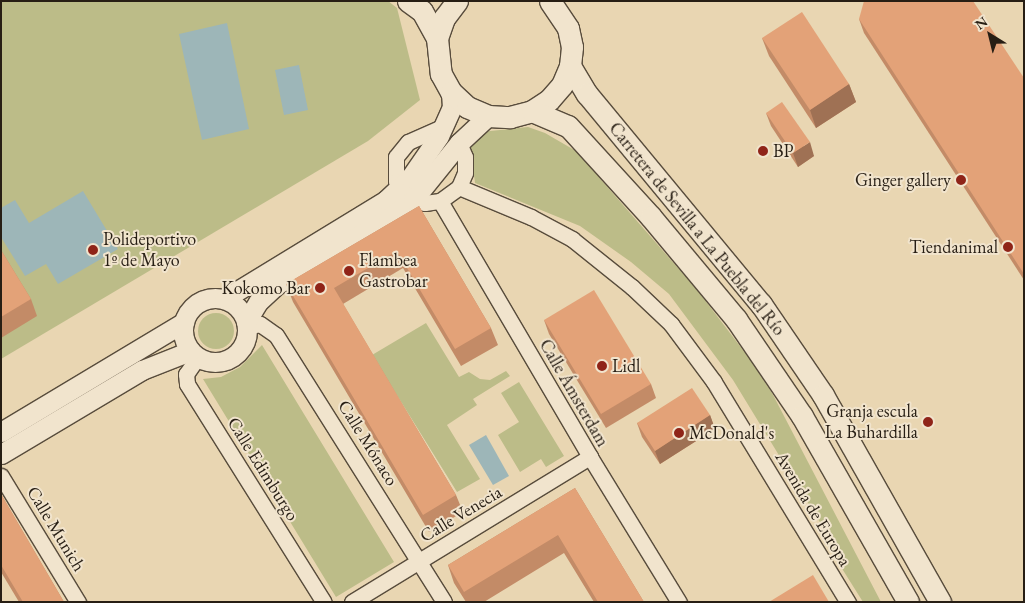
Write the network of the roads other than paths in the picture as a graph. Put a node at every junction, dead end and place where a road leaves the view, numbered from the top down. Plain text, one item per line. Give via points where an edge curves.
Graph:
1 (408, 1) edge
2 (457, 1) edge
3 (550, 1) edge
4 (437, 38) junction
5 (570, 66) junction
6 (451, 92) junction
7 (532, 111) junction
8 (488, 116) junction
9 (459, 142) junction
10 (459, 187) junction
11 (406, 193) junction
12 (440, 200) junction
13 (224, 299) junction
14 (184, 322) junction
15 (246, 324) junction
16 (194, 354) junction
17 (1, 432) edge
18 (1, 454) edge
19 (590, 457) junction
20 (1, 476) edge
21 (419, 561) junction
22 (78, 602) edge
23 (324, 602) edge
24 (352, 602) edge
25 (444, 602) edge
26 (679, 602) edge
27 (848, 602) edge
28 (908, 602) edge
29 (940, 602) edge

1 - 4 main road via 422,11
2 - 4 main road via 444,18
3 - 5 main road via 568,28 572,47
4 - 6 main road via 441,74
5 - 7 main road via 562,85 549,100
5 - 29 main road, Carretera de Sevilla a La Puebla del Río via 587,94 761,304 823,395
6 - 8 main road via 468,107
6 - 11 street via 452,107 444,126 410,178
7 - 8 main road via 510,117
7 - 28 main road via 568,126 651,217 736,319 802,416
8 - 9 street
9 - 10 street via 465,157 465,172
9 - 11 street
10 - 12 street
10 - 27 street, Avenida de Europa via 531,217 572,239 632,287 671,324 714,382
11 - 12 street via 424,203
11 - 13 street
11 - 15 street via 388,218 276,285 258,302
12 - 19 street, Calle Ámsterdam
13 - 14 street via 199,302
13 - 15 street via 237,306
14 - 16 street via 183,332
14 - 17 street
15 - 16 street via 245,340 234,355 216,362
15 - 21 street, Calle Mónaco via 260,324 276,335
16 - 18 street via 142,370
16 - 23 street, Calle Edimburgo via 186,374 187,384
19 - 21 street, Calle Venecia
19 - 26 street, Calle Ámsterdam
20 - 22 street, Calle Munich
21 - 24 street, Calle Venecia
21 - 25 street, Calle Mónaco

